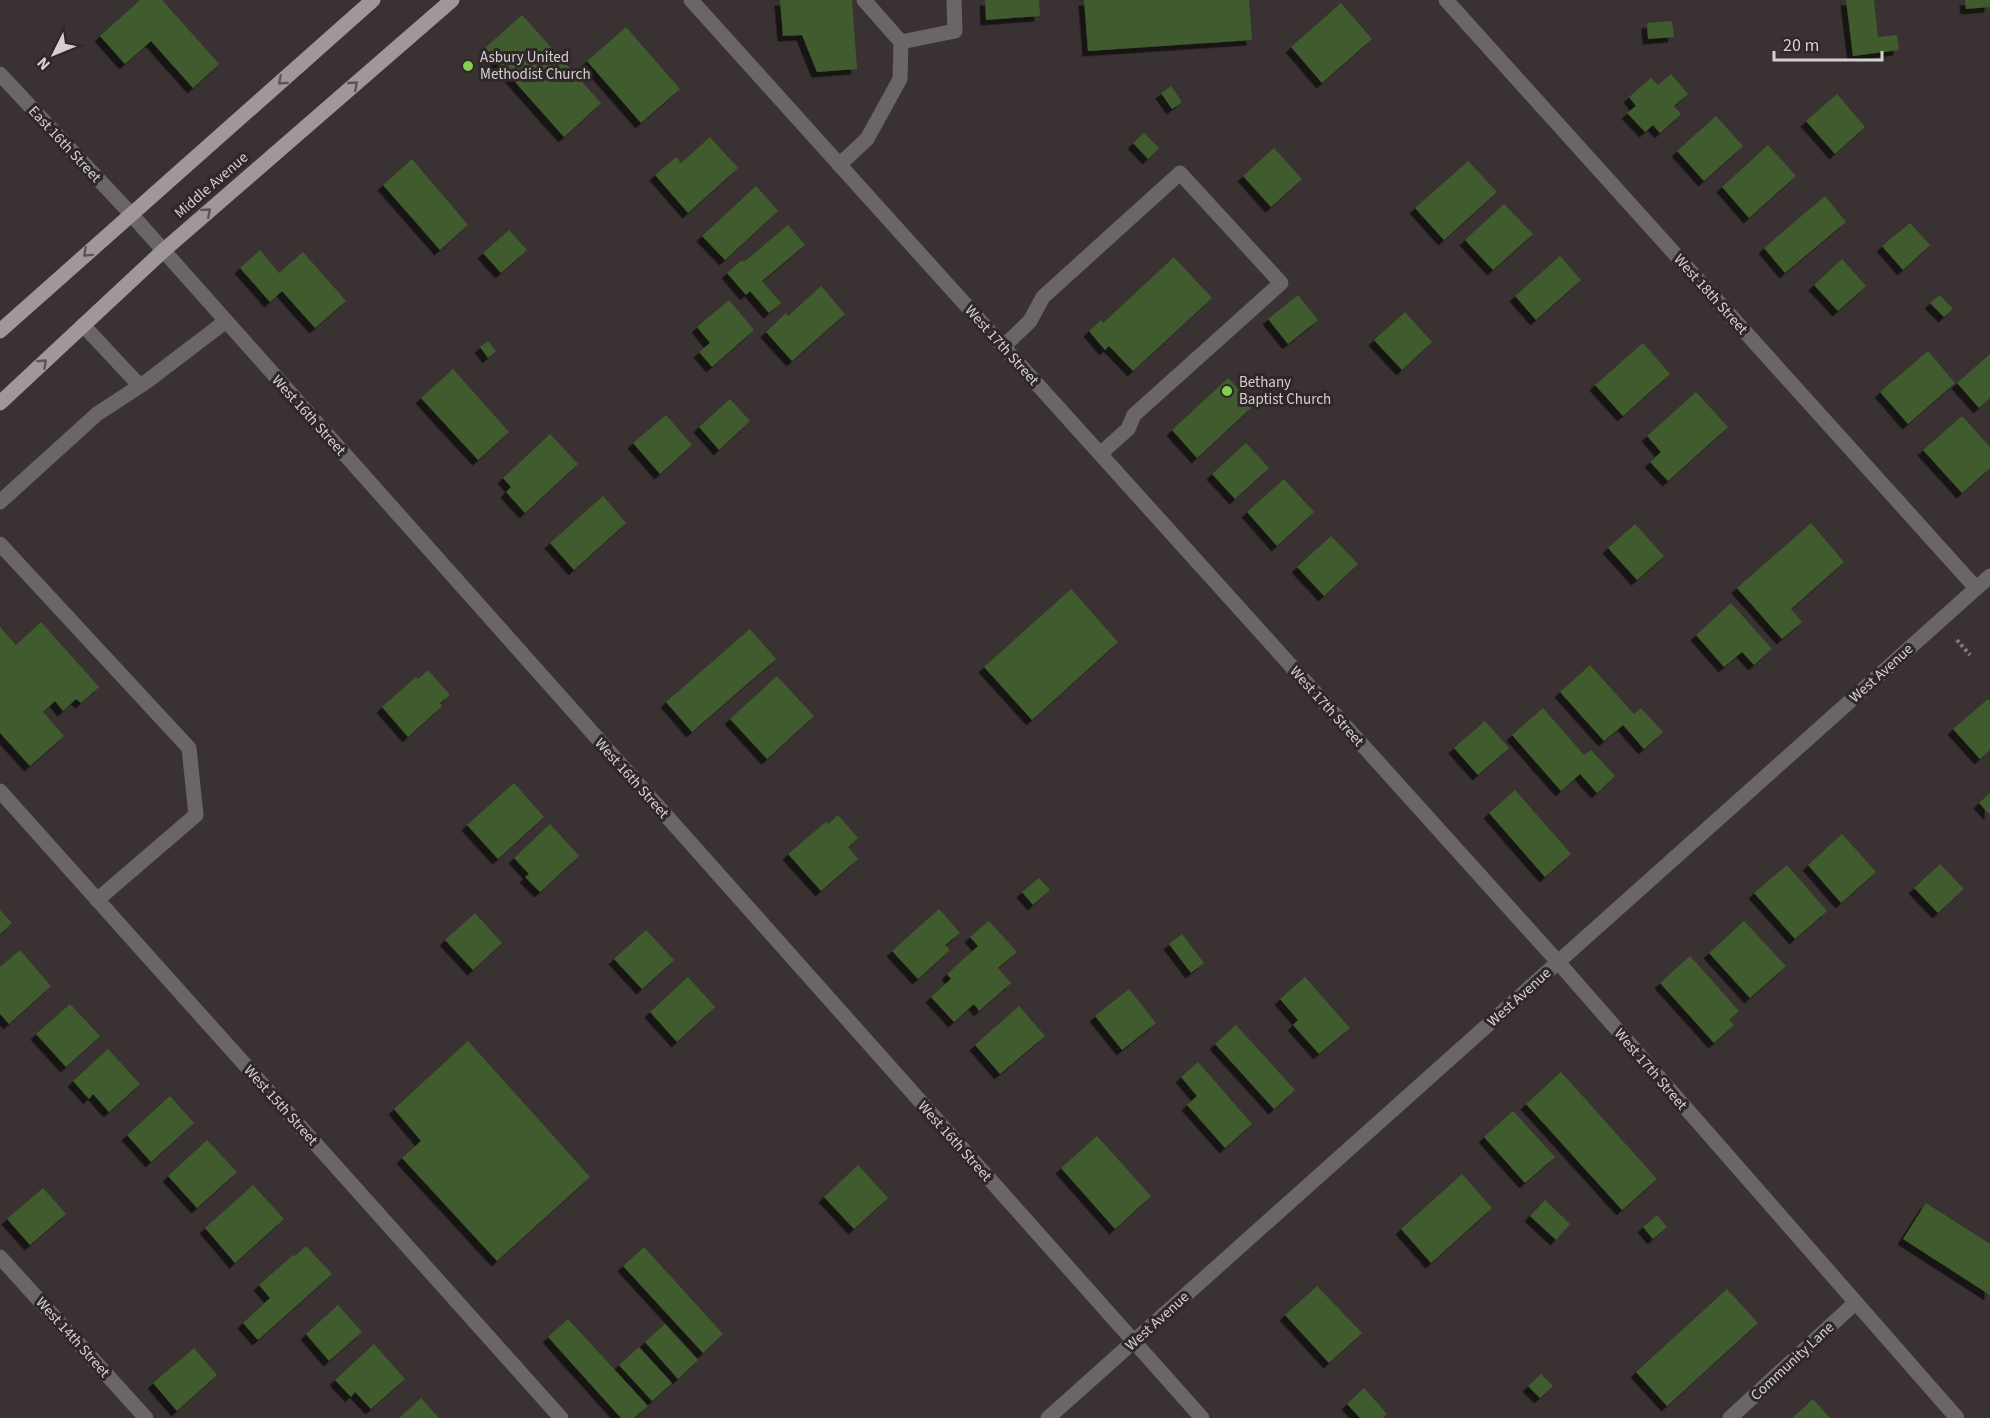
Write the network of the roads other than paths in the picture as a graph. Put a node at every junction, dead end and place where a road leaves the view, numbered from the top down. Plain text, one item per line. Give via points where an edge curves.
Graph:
1 (373, 0) edge
2 (452, 0) edge
3 (691, 0) edge
4 (864, 0) edge
5 (954, 0) edge
6 (1446, 0) edge
7 (901, 42) junction
8 (0, 74) edge
9 (839, 165) junction
10 (131, 214) junction
11 (163, 251) junction
12 (226, 321) junction
13 (83, 325) junction
14 (0, 332) edge
15 (1003, 347) junction
16 (140, 386) junction
17 (0, 402) edge
18 (1100, 454) junction
19 (0, 502) edge
20 (0, 544) edge
21 (1990, 576) edge
22 (1976, 588) junction
23 (0, 791) edge
24 (97, 900) junction
25 (1558, 962) junction
26 (0, 1257) edge
27 (1855, 1303) junction
28 (1133, 1342) junction
29 (146, 1418) edge
30 (561, 1418) edge
31 (1048, 1418) edge
32 (1202, 1418) edge
33 (1730, 1418) edge
34 (1957, 1418) edge

1 -> 10 main road, Middle Avenue
11 -> 2 main road, Middle Avenue
3 - 9 street, West 17th Street
4 - 7 street
5 - 7 street via 955,31
6 - 22 street, West 18th Street
7 - 9 street via 900,79 867,139
8 - 10 street, East 16th Street
9 - 15 street, West 17th Street
10 - 11 street, West 16th Street
10 -> 14 main road, Middle Avenue
11 - 12 street, West 16th Street
11 - 13 main road, Middle Avenue
12 - 16 street
12 - 28 street, West 16th Street
13 - 16 street
17 -> 13 main road, Middle Avenue
15 - 18 street, West 17th Street
15 - 18 street via 1030,321 1043,297 1180,172 1281,283 1134,415 1128,429
16 - 19 street via 97,414
18 - 25 street, West 17th Street
20 - 24 street via 189,748 196,815
21 - 22 street, West Avenue
22 - 25 street, West Avenue
23 - 24 street, West 15th Street
24 - 30 street, West 15th Street
25 - 27 street, West 17th Street
25 - 28 street, West Avenue
26 - 29 street, West 14th Street
27 - 33 street, Community Lane
27 - 34 street, West 17th Street
28 - 31 street, West Avenue
28 - 32 street, West 16th Street

